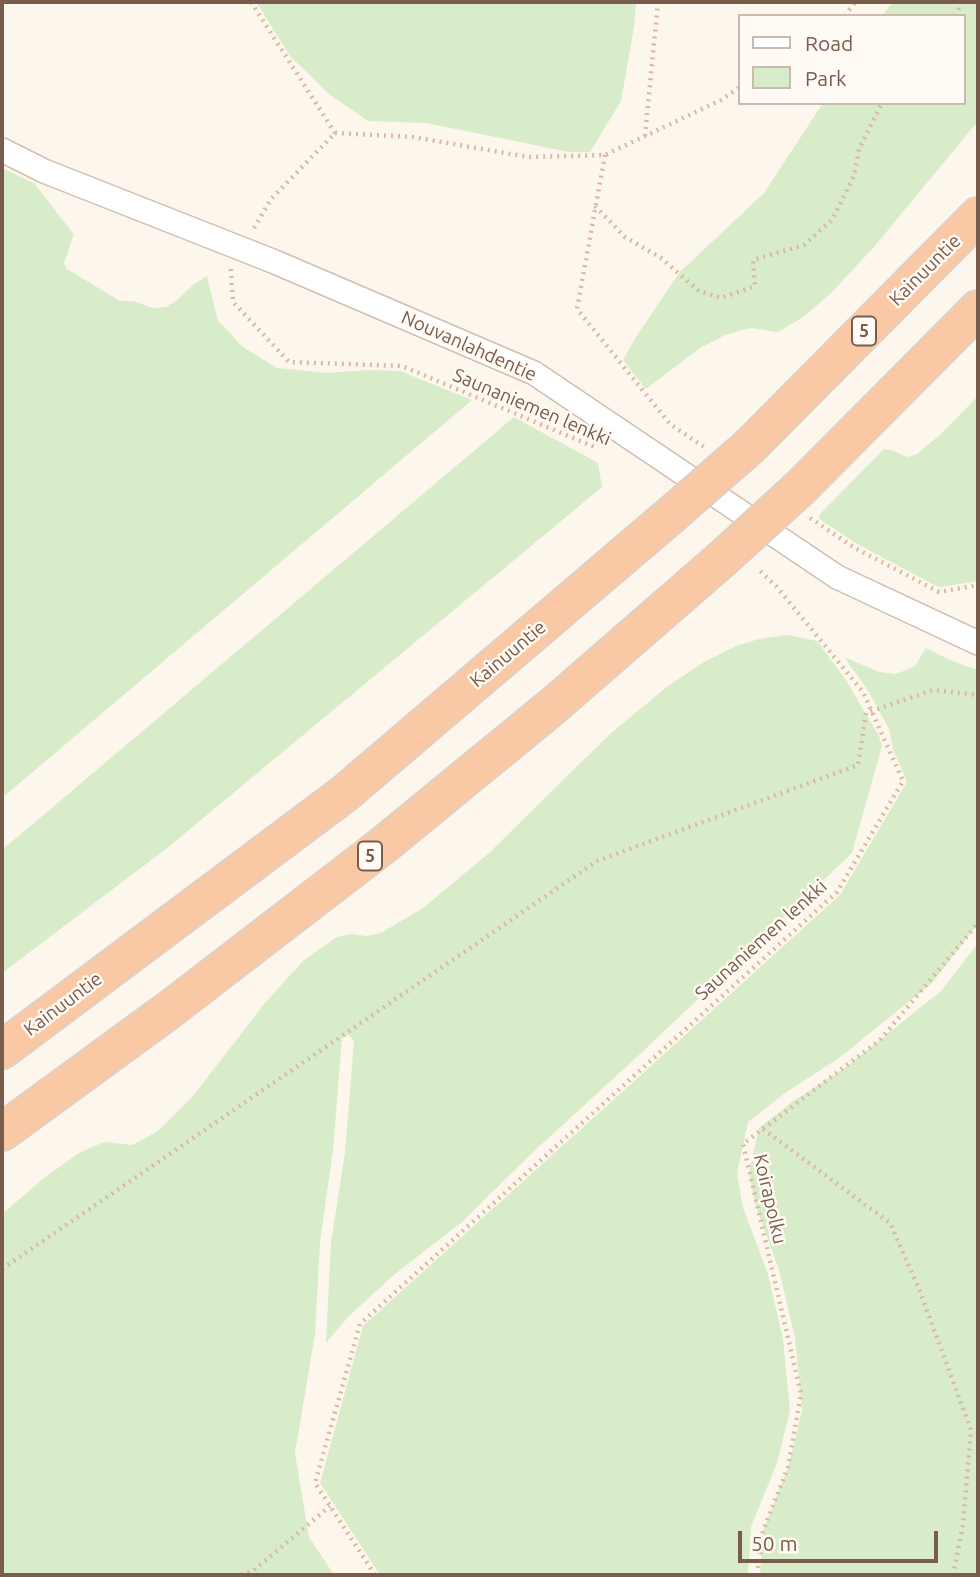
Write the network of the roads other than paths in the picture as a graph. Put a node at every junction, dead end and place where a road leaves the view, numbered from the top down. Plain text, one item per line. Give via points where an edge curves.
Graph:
1 (2, 150) edge
2 (978, 216) edge
3 (978, 309) edge
4 (978, 643) edge
5 (2, 1050) edge
6 (2, 1132) edge

1 - 4 street, Nouvanlahdentie via 534,373 837,577
2 - 5 highway, Kainuuntie / 5, bridge via 750,446 671,515 344,794
3 - 6 highway, 5, bridge via 804,503 381,847

